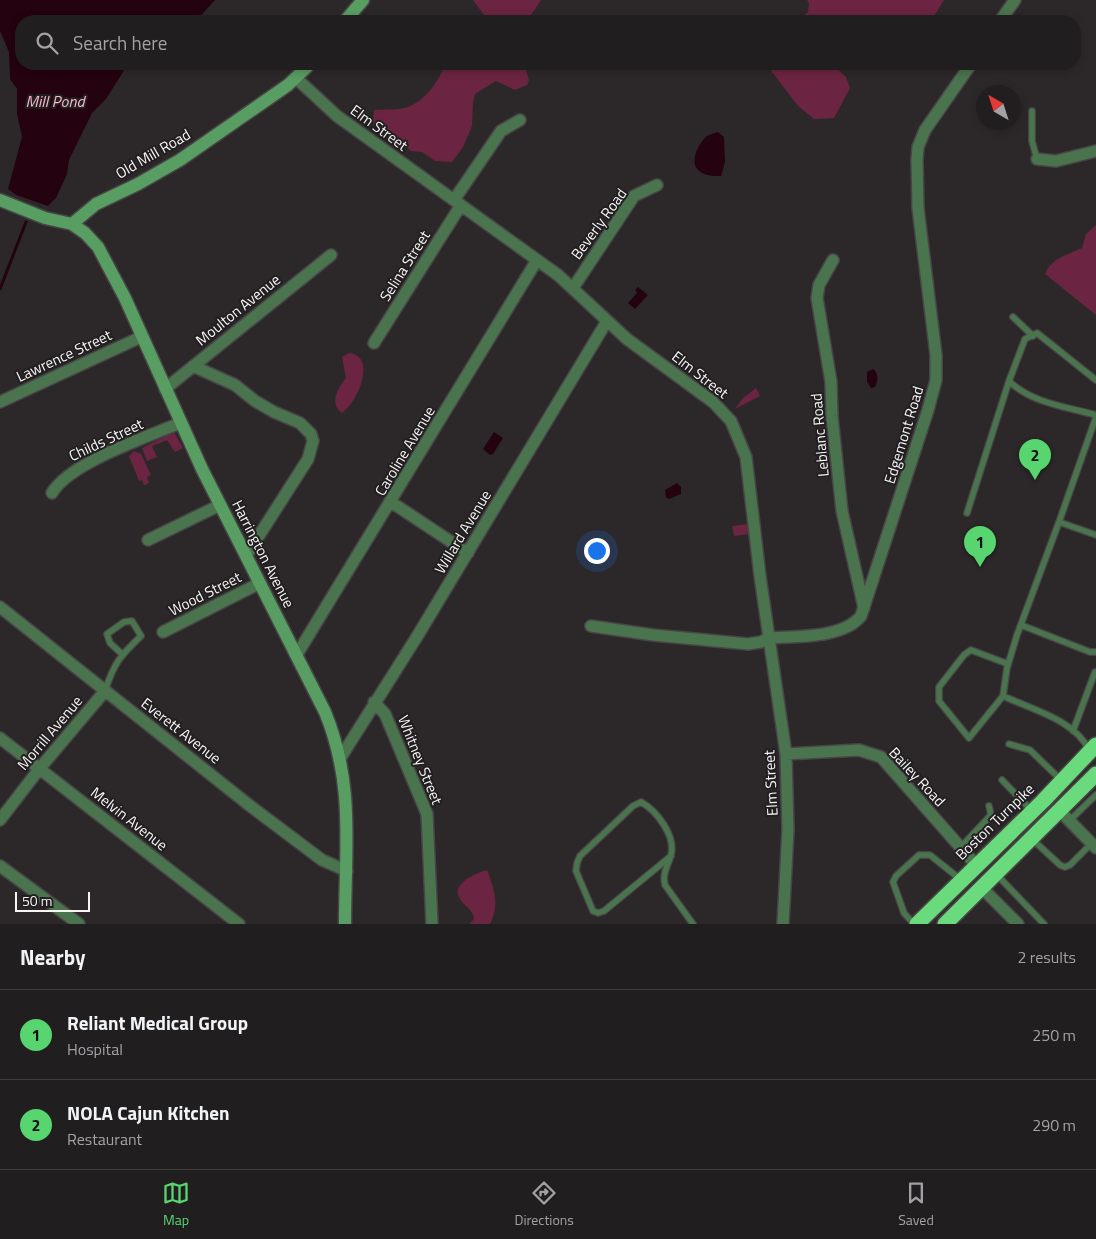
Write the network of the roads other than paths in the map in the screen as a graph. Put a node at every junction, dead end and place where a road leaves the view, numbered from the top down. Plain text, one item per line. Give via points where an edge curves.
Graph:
1 (363, 0) edge
2 (1015, 0) edge
3 (350, 15) edge
4 (1004, 15) edge
5 (304, 70) edge
6 (967, 70) edge
7 (296, 78) junction
8 (1032, 111) dead end
9 (520, 120) dead end
10 (1096, 151) edge
11 (1037, 159) joint
12 (657, 185) dead end
13 (0, 200) edge
14 (458, 203) junction
15 (72, 224) junction
16 (331, 255) dead end
17 (537, 260) junction
18 (833, 260) dead end
19 (573, 288) junction
20 (1013, 317) dead end
21 (607, 321) junction
22 (1033, 336) junction
23 (141, 337) junction
24 (374, 343) dead end
25 (193, 366) junction
26 (1009, 380) junction
27 (1096, 380) edge
28 (165, 389) junction
29 (0, 402) edge
30 (1096, 416) edge
31 (180, 422) junction
32 (52, 493) dead end
33 (391, 502) junction
34 (220, 505) junction
35 (967, 513) dead end
36 (1059, 522) junction
37 (1096, 535) edge
38 (148, 540) dead end
39 (468, 553) junction
40 (246, 556) junction
41 (260, 583) junction
42 (0, 607) edge
43 (865, 609) junction
44 (1021, 625) junction
45 (590, 626) dead end
46 (163, 632) dead end
47 (768, 638) junction
48 (1096, 652) edge
49 (122, 654) junction
50 (296, 656) junction
51 (1008, 664) junction
52 (1095, 672) edge
53 (105, 691) junction
54 (1003, 696) junction
55 (374, 702) junction
56 (1073, 732) junction
57 (0, 738) edge
58 (1009, 744) dead end
59 (1094, 746) edge
60 (786, 754) junction
61 (341, 757) junction
62 (40, 768) junction
63 (1096, 774) edge
64 (1002, 780) dead end
65 (1062, 781) junction
66 (1096, 795) edge
67 (989, 806) dead end
68 (1032, 811) junction
69 (1064, 815) junction
70 (0, 820) edge
71 (1031, 838) junction
72 (1094, 846) edge
73 (960, 848) junction
74 (671, 856) junction
75 (0, 866) edge
76 (976, 866) junction
77 (347, 871) junction
78 (996, 873) junction
79 (961, 880) junction
80 (982, 888) junction
81 (79, 924) edge
82 (239, 924) edge
83 (345, 924) edge
84 (432, 924) edge
85 (693, 924) edge
86 (782, 924) edge
87 (916, 924) edge
88 (946, 924) edge
89 (1018, 924) edge
90 (1044, 924) edge

1 - 3 main road
2 - 4 street
5 - 7 main road, Old Mill Road
6 - 43 street, Edgemont Road via 925,130 916,160 936,380
7 - 14 street, Elm Street via 337,116
7 - 15 main road, Old Mill Road via 180,160 96,204
8 - 11 lane via 1032,141
9 - 14 street, Selina Street via 502,132
10 - 11 street via 1056,161
12 - 19 street, Beverly Road via 634,196
13 - 15 main road via 45,218
14 - 17 street, Elm Street
14 - 24 street, Selina Street
15 - 23 main road, Harrington Avenue via 98,248
16 - 25 street, Moulton Avenue
17 - 19 street, Elm Street
17 - 33 street, Caroline Avenue
18 - 43 street, Leblanc Road via 819,285 817,298 831,382 842,511
19 - 21 street, Elm Street
20 - 22 lane
21 - 39 street, Willard Avenue
21 - 47 street, Elm Street via 634,345 713,402 724,412 736,432 746,457
22 - 26 lane via 1025,340
22 - 27 lane via 1037,333
23 - 28 main road, Harrington Avenue
23 - 29 street, Lawrence Street
25 - 28 street, Moulton Avenue
25 - 40 street via 235,384 274,412 300,423 311,434 313,445 308,459
26 - 30 lane via 1021,391
26 - 35 lane
28 - 31 main road, Harrington Avenue
30 - 36 lane
31 - 32 street, Childs Street via 76,469 56,485
31 - 34 main road, Harrington Avenue
33 - 39 street
33 - 50 street, Caroline Avenue
34 - 38 street
34 - 40 main road, Harrington Avenue
36 - 37 lane
36 - 44 lane
39 - 55 street, Willard Avenue
40 - 41 main road, Harrington Avenue
41 - 46 street, Wood Street
41 - 50 main road, Harrington Avenue
42 - 53 street, Everett Avenue
43 - 47 street, Edgemont Road via 856,621 838,632
44 - 48 lane
44 - 51 lane
45 - 47 street, Edgemont Road via 748,644
47 - 60 street, Elm Street
49 - 49 lane via 141,636 132,621 124,622 107,634 110,643
49 - 53 lane via 113,666
50 - 61 main road, Harrington Avenue via 325,712
51 - 54 lane
51 - 54 lane via 971,650 939,687 939,701 969,738
52 - 56 lane
53 - 62 street, Morrill Avenue
53 - 77 street, Everett Avenue via 320,858
54 - 56 lane via 1060,722
55 - 61 street, Willard Avenue
55 - 84 street, Whitney Street via 385,714 427,814
56 - 59 lane
57 - 62 street, Melvin Avenue
58 - 65 lane via 1030,750
59 - 65 highway, Boston Turnpike
60 - 73 street, Bailey Road via 847,750 876,755 889,765
60 - 86 street, Elm Street via 788,830
61 - 77 main road, Harrington Avenue via 346,796
62 - 70 street, Morrill Avenue
62 - 82 street, Melvin Avenue
63 - 69 highway
64 - 68 lane
65 - 68 highway, Boston Turnpike
66 - 69 lane
67 - 73 lane via 992,815
68 - 76 highway, Boston Turnpike
69 - 71 highway
69 - 72 street
71 - 72 lane via 1065,867
71 - 78 highway
73 - 76 street, Bailey Road
74 - 74 lane via 672,846 666,829 641,802 580,856 576,870 594,911 598,913
74 - 85 lane via 663,877 665,885
75 - 81 street
76 - 79 highway, Boston Turnpike
77 - 83 main road, Harrington Avenue
78 - 80 highway
78 - 90 lane
79 - 87 highway, Boston Turnpike
79 - 87 lane via 930,855 919,855 896,876 893,882 904,913
80 - 88 highway
80 - 89 street

